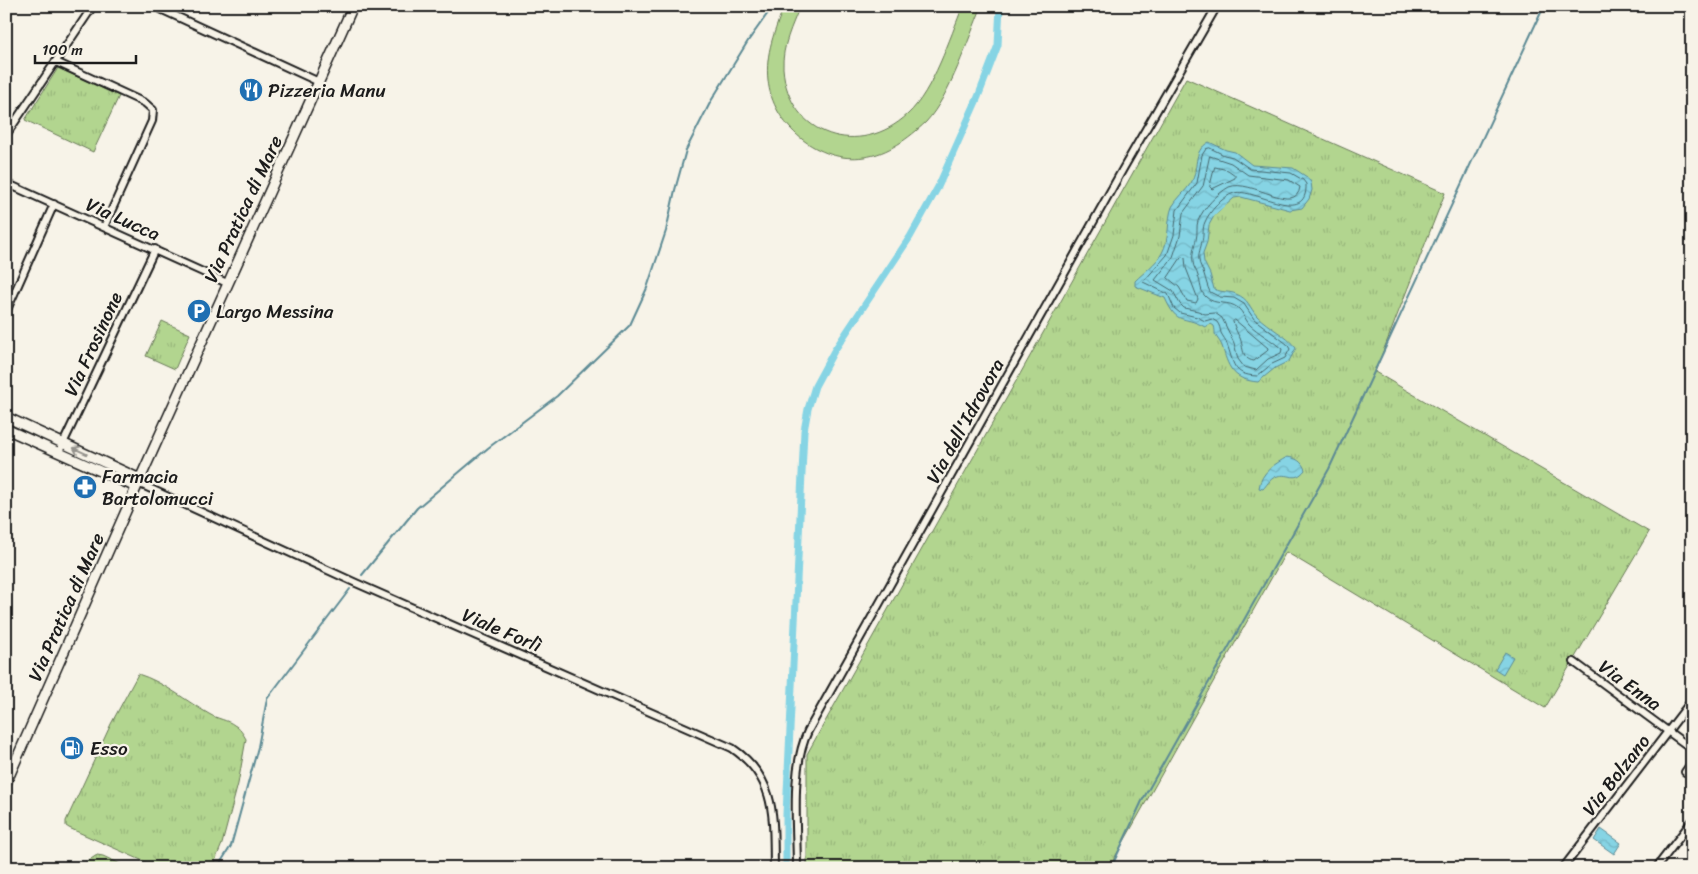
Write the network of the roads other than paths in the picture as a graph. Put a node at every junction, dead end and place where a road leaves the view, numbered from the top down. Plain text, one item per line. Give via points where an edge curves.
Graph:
1 (93, 6) edge
2 (154, 6) edge
3 (353, 6) edge
4 (1217, 6) edge
5 (56, 62) junction
6 (319, 82) junction
7 (6, 135) edge
8 (6, 183) edge
9 (54, 204) junction
10 (104, 227) junction
11 (154, 249) junction
12 (227, 283) junction
13 (6, 312) edge
14 (6, 417) edge
15 (6, 428) edge
16 (61, 447) junction
17 (138, 483) junction
18 (1574, 662) dead end
19 (1692, 700) edge
20 (1669, 732) junction
21 (1692, 749) edge
22 (1692, 762) edge
23 (1685, 772) dead end
24 (6, 783) edge
25 (1692, 821) edge
26 (774, 868) edge
27 (797, 868) edge
28 (1563, 868) edge
29 (1656, 868) edge

1 - 5 street
2 - 6 street
3 - 6 street, Via Pratica di Mare
4 - 27 street, Via dell'Idrovora via 802,742 797,766
5 - 7 street
5 - 10 street via 145,103 153,110 152,121
6 - 12 street, Via Pratica di Mare
8 - 9 street, Via Lucca
9 - 10 street, Via Lucca
9 - 13 street
10 - 11 street, Via Lucca
11 - 12 street, Via Lucca
11 - 16 street, Via Frosinone
12 - 17 street, Via Pratica di Mare
14 - 16 street
15 - 16 street
16 - 17 street
17 - 24 street, Via Pratica di Mare
17 - 26 street, Viale Forlì via 356,583 732,748 754,767 769,795
18 - 20 street, Via Enna
19 - 20 street, Via Bolzano
20 - 21 street, Via Enna
20 - 28 street, Via Bolzano
22 - 23 street
25 - 29 street

